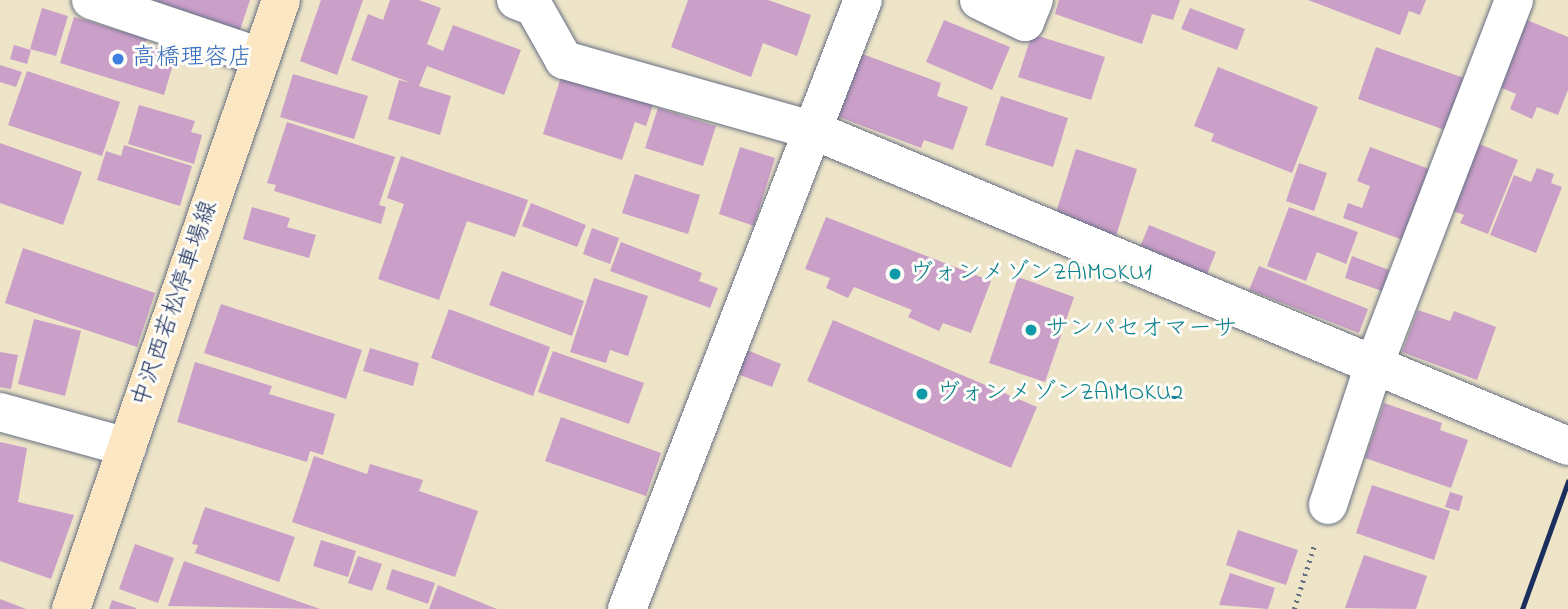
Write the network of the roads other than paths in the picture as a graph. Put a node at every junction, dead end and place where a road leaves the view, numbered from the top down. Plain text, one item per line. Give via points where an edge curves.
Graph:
1 (91, 0) edge
2 (281, 0) edge
3 (516, 0) edge
4 (863, 0) edge
5 (979, 0) edge
6 (1034, 0) edge
7 (1514, 0) edge
8 (260, 57) junction
9 (815, 131) junction
10 (1374, 365) junction
11 (0, 412) edge
12 (1568, 446) edge
13 (127, 447) junction
14 (1328, 505) road end
15 (71, 609) edge
16 (627, 609) edge

1 - 8 street
2 - 8 main road, 中沢西若松停車場線
3 - 9 street via 534,7 564,60
4 - 9 street
5 - 6 street via 1025,22
7 - 10 street
8 - 13 main road, 中沢西若松停車場線
9 - 10 street
9 - 16 street
10 - 12 street
10 - 14 street
11 - 13 street
13 - 15 main road, 中沢西若松停車場線

